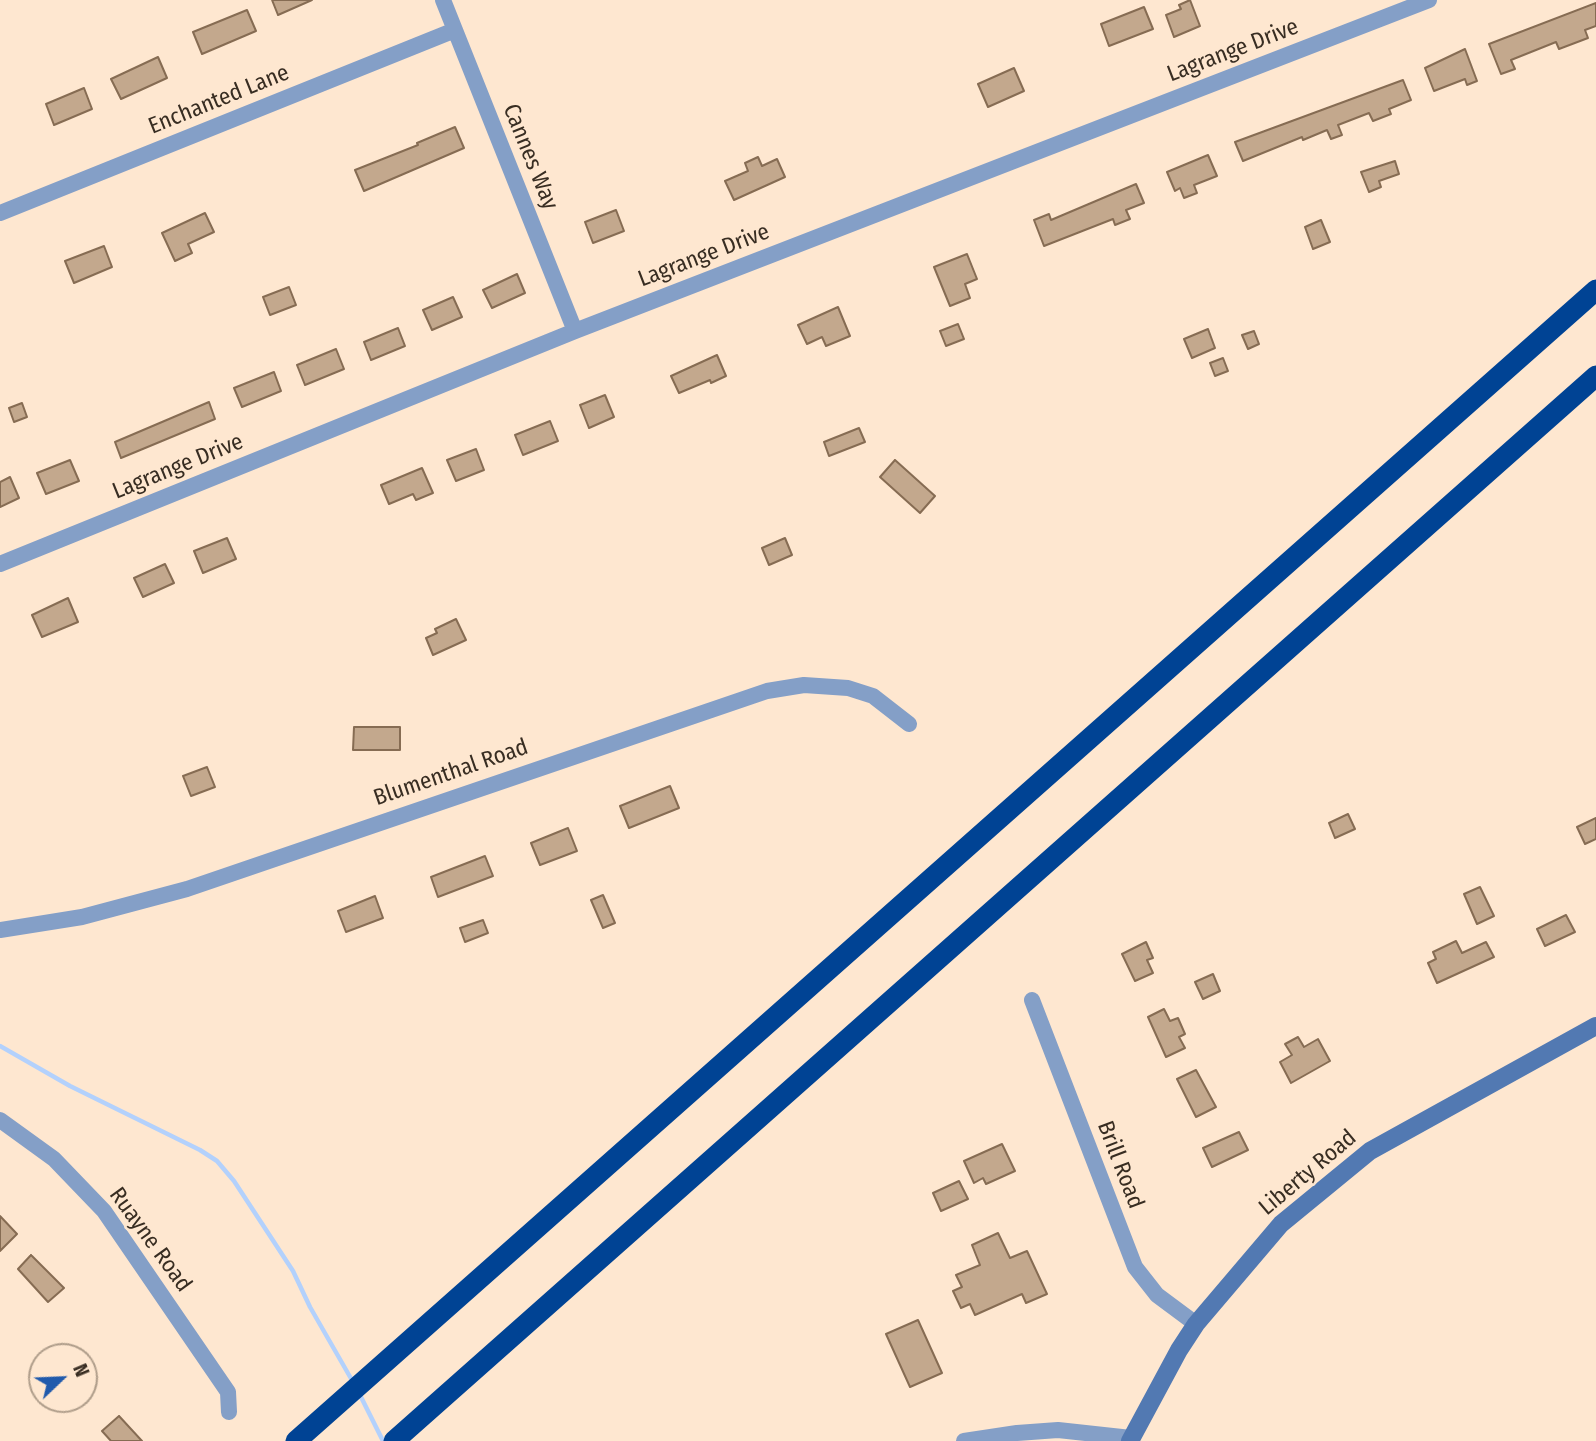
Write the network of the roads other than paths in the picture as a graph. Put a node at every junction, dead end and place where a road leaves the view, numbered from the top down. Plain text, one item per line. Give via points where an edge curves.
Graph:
1 (443, 0) edge
2 (1429, 0) edge
3 (455, 30) junction
4 (0, 213) edge
5 (1596, 290) edge
6 (575, 331) junction
7 (1596, 376) edge
8 (0, 564) edge
9 (909, 724) dead end
10 (0, 930) edge
11 (1032, 1000) dead end
12 (1596, 1026) edge
13 (0, 1120) edge
14 (1196, 1324) junction
15 (229, 1412) dead end
16 (1130, 1440) edge
17 (296, 1441) edge
18 (394, 1441) edge
19 (964, 1441) edge

1 - 3 street, Cannes Way
2 - 6 street, Lagrange Drive
3 - 4 street, Enchanted Lane
3 - 6 street, Cannes Way
5 - 17 highway
6 - 8 street, Lagrange Drive
7 - 18 highway
9 - 10 street, Blumenthal Road via 873,696 848,688 804,685 766,691 187,889 75,918
11 - 14 street, Brill Road via 1135,1267 1157,1295
12 - 14 street, Liberty Road via 1370,1151 1281,1224
13 - 15 street, Ruayne Road via 54,1159 104,1211 228,1392
14 - 16 street, Liberty Road
16 - 19 street via 1058,1430

